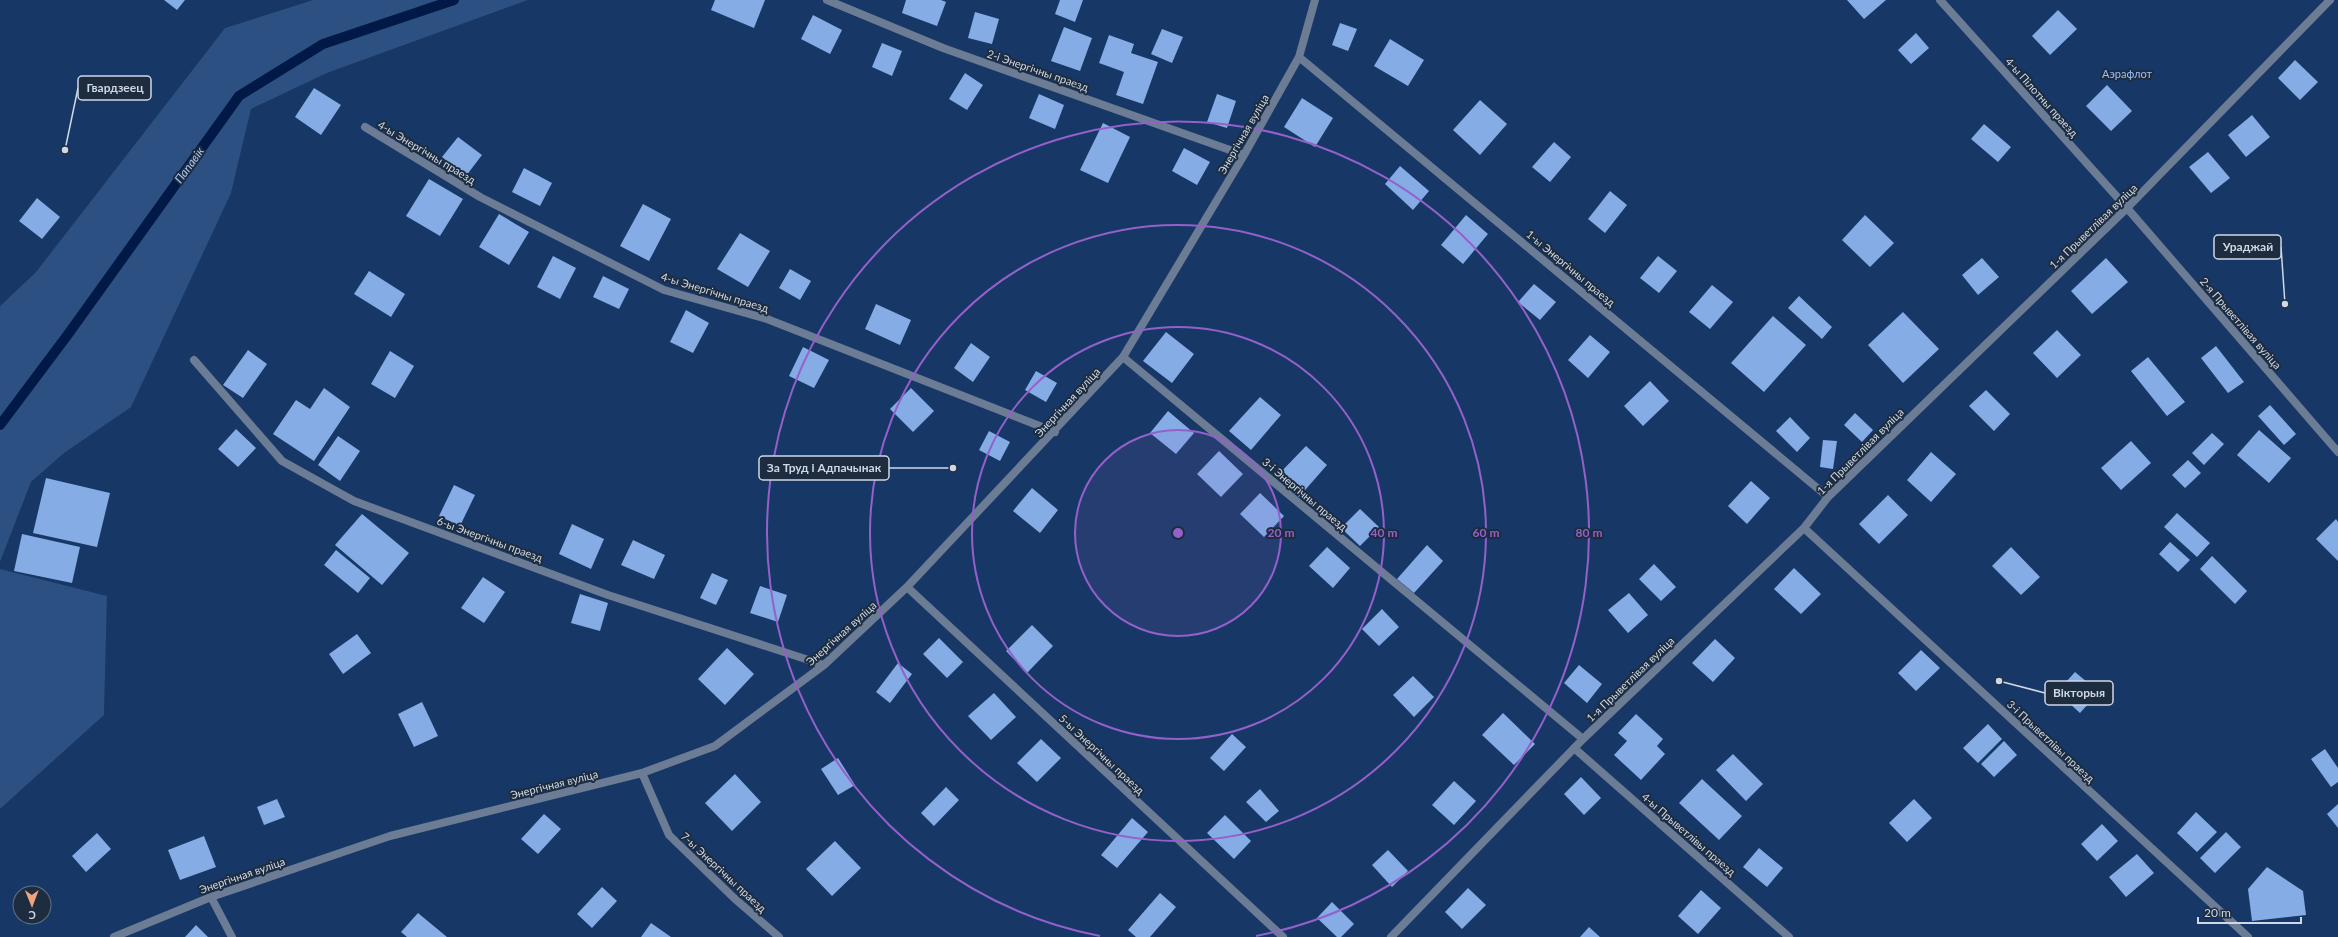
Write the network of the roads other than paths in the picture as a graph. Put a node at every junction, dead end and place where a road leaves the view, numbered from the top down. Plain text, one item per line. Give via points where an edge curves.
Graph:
1 (827, 0) edge
2 (1315, 0) edge
3 (1940, 0) edge
4 (2330, 0) edge
5 (1299, 56) junction
6 (365, 127) dead end
7 (1244, 155) junction
8 (2127, 208) junction
9 (1123, 357) junction
10 (194, 360) dead end
11 (1055, 432) junction
12 (2338, 452) edge
13 (1828, 497) junction
14 (1804, 528) junction
15 (907, 587) junction
16 (824, 665) junction
17 (1583, 739) junction
18 (1574, 748) junction
19 (642, 773) junction
20 (211, 897) junction
21 (114, 937) edge
22 (232, 937) edge
23 (779, 937) edge
24 (1283, 937) edge
25 (1391, 937) edge
26 (1789, 937) edge
27 (2248, 937) edge

1 - 7 lane, 2-і Энергічны праезд via 943,48
2 - 5 lane, Энергічная вуліца
3 - 8 lane, 4-ы Пілотны праезд
4 - 8 lane, 1-я Прыветлівая вуліца
5 - 7 lane, Энергічная вуліца
5 - 13 lane, 1-ы Энергічны праезд
6 - 11 lane, 4-ы Энергічны праезд via 480,197 664,290 767,319
7 - 9 lane, Энергічная вуліца
8 - 12 lane, 2-я Прыветлівая вуліца
8 - 13 lane, 1-я Прыветлівая вуліца
9 - 11 lane, Энергічная вуліца
9 - 17 lane, 3-і Энергічны праезд
10 - 16 lane, 6-ы Энергічны праезд via 282,461 354,501 608,595
11 - 15 lane, Энергічная вуліца
13 - 14 lane, 1-я Прыветлівая вуліца
14 - 17 lane, 1-я Прыветлівая вуліца
14 - 27 lane, 3-і Прыветлівы праезд
15 - 16 lane, Энергічная вуліца
15 - 24 lane, 5-ы Энергічны праезд
16 - 19 lane, Энергічная вуліца via 715,746
17 - 18 lane, 1-я Прыветлівая вуліца
18 - 25 lane, 1-я Прыветлівая вуліца
18 - 26 lane, 4-ы Прыветлівы праезд
19 - 20 lane, Энергічная вуліца via 390,836
19 - 23 lane, 7-ы Энергічны праезд via 669,835
20 - 21 lane, Энергічная вуліца
20 - 22 lane

